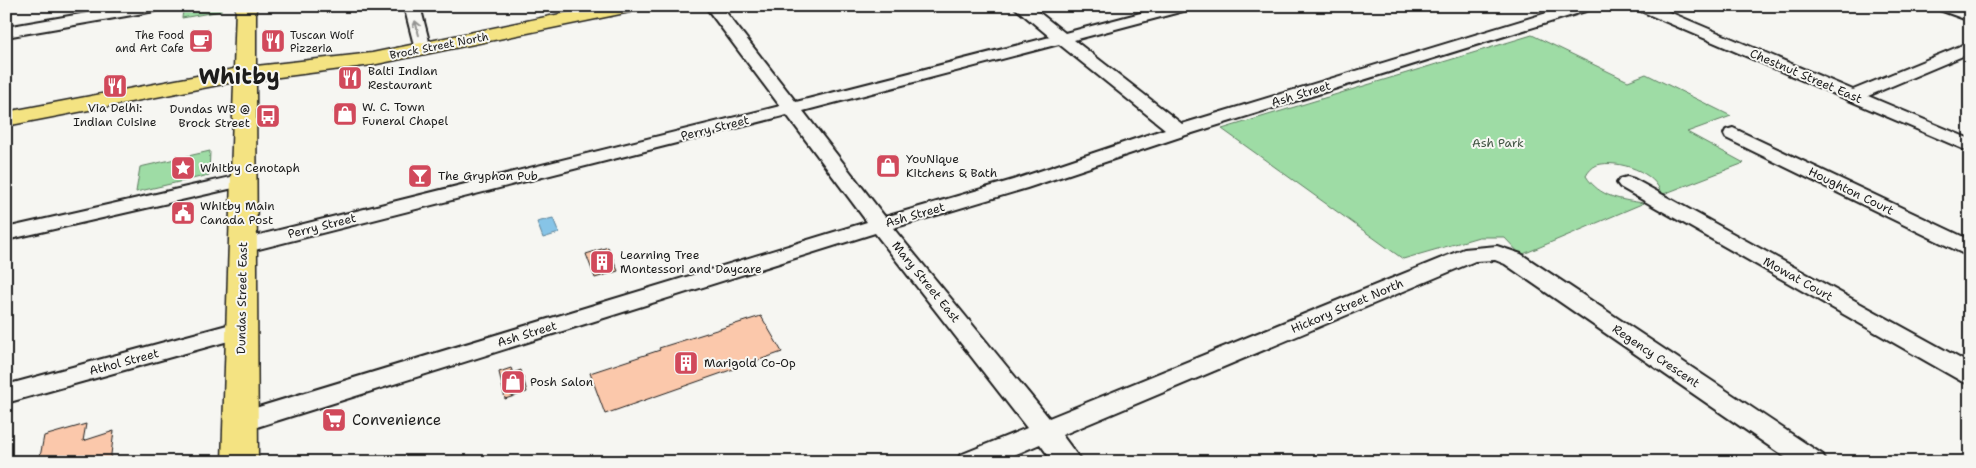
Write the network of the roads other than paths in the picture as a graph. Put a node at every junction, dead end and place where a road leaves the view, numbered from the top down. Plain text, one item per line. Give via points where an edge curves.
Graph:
1 (155, 6) edge
2 (246, 6) edge
3 (412, 6) edge
4 (630, 6) edge
5 (713, 6) edge
6 (1021, 6) edge
7 (1186, 6) edge
8 (1588, 6) edge
9 (1641, 6) edge
10 (1942, 6) edge
11 (1970, 16) edge
12 (6, 32) edge
13 (1063, 37) junction
14 (1970, 47) edge
15 (423, 49) junction
16 (307, 68) junction
17 (246, 74) junction
18 (1854, 96) junction
19 (791, 109) junction
20 (245, 115) junction
21 (6, 119) edge
22 (1179, 131) junction
23 (1733, 134) dead end
24 (1970, 146) edge
25 (244, 180) junction
26 (1627, 183) dead end
27 (880, 225) junction
28 (6, 234) edge
29 (243, 246) junction
30 (1970, 248) edge
31 (1498, 253) joint
32 (242, 329) junction
33 (1970, 375) edge
34 (6, 394) edge
35 (241, 422) junction
36 (1044, 431) junction
37 (240, 462) edge
38 (970, 462) edge
39 (1069, 462) edge
40 (1813, 462) edge

1 - 12 street
2 - 17 main road, Dundas Street East
15 -> 3 street
4 - 15 main road, Brock Street North
5 - 19 street, Mary Street East
6 - 13 street
7 - 13 street, Perry Street
8 - 22 street, Ash Street
9 - 18 street, Chestnut Street East
10 - 11 street
13 - 19 street, Perry Street
13 - 22 street
14 - 18 street
15 - 16 main road, Brock Street North
16 - 17 main road, Brock Street North
16 - 20 main road via 272,83 259,94
17 - 20 main road, Dundas Street East
17 - 21 main road, Brock Street North
18 - 24 street, Chestnut Street East
19 - 27 street, Mary Street East
19 - 29 street, Perry Street
20 - 25 main road, Dundas Street East
22 - 27 street, Ash Street via 1020,184
23 - 30 street, Houghton Court
25 - 28 street
25 - 29 main road, Dundas Street East
26 - 33 street, Mowat Court
27 - 35 street, Ash Street
27 - 36 street, Mary Street East
29 - 32 main road, Dundas Street East
31 - 36 street, Hickory Street North via 1484,252 1464,257
31 - 40 street, Regency Crescent via 1529,270
32 - 34 street, Athol Street
32 - 35 main road, Dundas Street East
35 - 37 main road, Dundas Street East
36 - 38 street, Hickory Street North
36 - 39 street, Mary Street East

